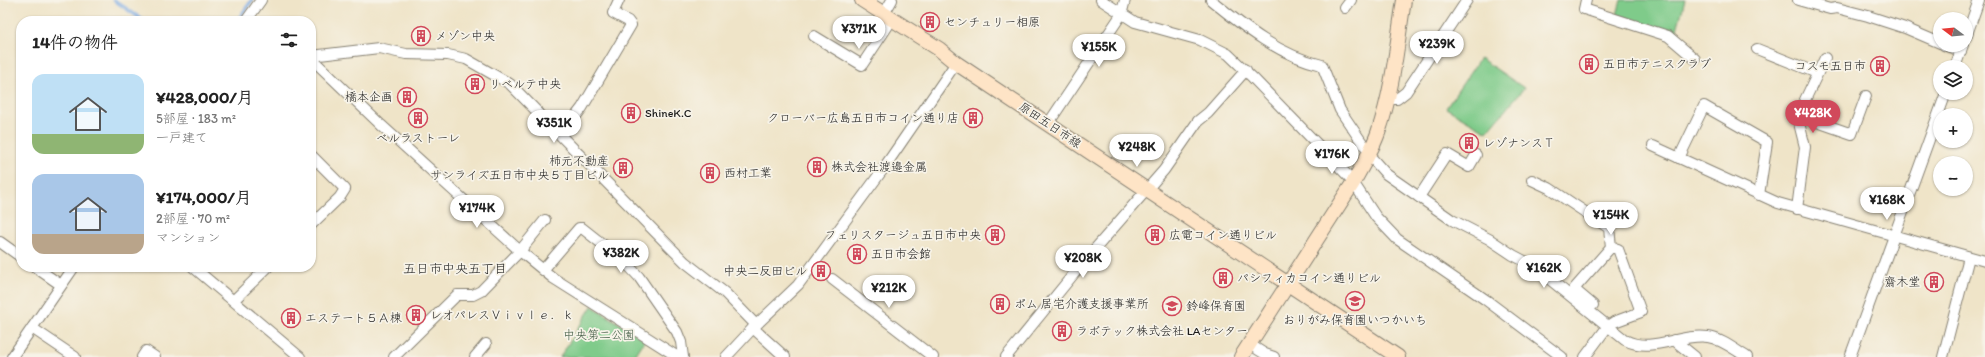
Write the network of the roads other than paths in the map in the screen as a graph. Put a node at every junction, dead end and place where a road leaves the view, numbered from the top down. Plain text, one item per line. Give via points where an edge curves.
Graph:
1 (261, 0) edge
2 (619, 0) edge
3 (862, 0) edge
4 (892, 0) edge
5 (1101, 0) edge
6 (1125, 0) edge
7 (1211, 0) edge
8 (1404, 0) edge
9 (1467, 0) edge
10 (1586, 0) edge
11 (1798, 0) edge
12 (1979, 0) edge
13 (1121, 15) junction
14 (250, 16) edge
15 (888, 16) junction
16 (1973, 17) edge
17 (814, 36) dead end
18 (1933, 40) edge
19 (1757, 49) dead end
20 (316, 56) edge
21 (1824, 58) dead end
22 (1695, 59) dead end
23 (316, 62) edge
24 (956, 63) junction
25 (1246, 70) junction
26 (1817, 73) junction
27 (1866, 96) dead end
28 (1388, 99) junction
29 (1943, 100) edge
30 (1800, 116) junction
31 (1048, 124) junction
32 (561, 135) junction
33 (1653, 146) dead end
34 (1370, 152) junction
35 (1476, 155) dead end
36 (1678, 158) junction
37 (316, 161) edge
38 (1532, 180) dead end
39 (1353, 182) junction
40 (1146, 190) junction
41 (1759, 195) junction
42 (1419, 197) junction
43 (1797, 209) junction
44 (316, 220) edge
45 (545, 220) dead end
46 (1893, 236) junction
47 (0, 242) edge
48 (1611, 247) junction
49 (520, 251) junction
50 (16, 253) edge
51 (1969, 257) junction
52 (1985, 261) edge
53 (543, 270) junction
54 (42, 272) edge
55 (70, 272) edge
56 (199, 272) edge
57 (263, 272) edge
58 (832, 279) dead end
59 (1288, 284) junction
60 (61, 285) junction
61 (234, 300) junction
62 (1611, 324) junction
63 (754, 327) junction
64 (32, 328) junction
65 (1674, 340) junction
66 (486, 344) dead end
67 (1249, 344) junction
68 (12, 357) edge
69 (75, 357) edge
70 (142, 357) edge
71 (155, 357) edge
72 (300, 357) edge
73 (394, 357) edge
74 (475, 357) edge
75 (678, 357) edge
76 (683, 357) edge
77 (726, 357) edge
78 (785, 357) edge
79 (933, 357) edge
80 (1006, 357) edge
81 (1241, 357) edge
82 (1274, 357) edge
83 (1398, 357) edge
84 (1562, 357) edge
85 (1585, 357) edge
86 (1695, 357) edge
87 (1747, 357) edge
88 (1850, 357) edge
89 (1943, 357) edge

1 - 14 street
2 - 32 street via 612,13 631,25 582,108
3 - 15 main road, 原田五日市線
4 - 15 street
5 - 13 street
6 - 13 street
7 - 34 street via 1290,55 1327,64 1340,110
8 - 28 main road
9 - 28 street via 1406,92 1398,98
10 - 22 street via 1584,9 1668,36
11 - 18 street via 1868,16
12 - 16 street
13 - 25 street via 1146,27 1206,43 1228,54
13 - 31 street
15 - 17 street via 862,66
15 - 24 main road, 原田五日市線
19 - 26 street
20 - 32 street via 379,48 406,54 442,54 466,59 510,84
21 - 26 street
23 - 49 street via 381,125
24 - 31 main road, 原田五日市線
24 - 63 street via 881,172 798,285
25 - 39 street
25 - 40 street via 1198,121 1164,170
26 - 30 street
27 - 30 street via 1852,134
28 - 34 main road
29 - 46 street
30 - 43 street via 1799,123 1805,147
31 - 40 main road, 原田五日市線
32 - 63 street via 676,254 725,293
33 - 36 street
34 - 39 main road
34 - 42 street via 1386,174
35 - 42 street via 1469,167 1447,154
36 - 41 street
36 - 41 street via 1704,106 1767,142
37 - 44 street via 345,189
38 - 48 street via 1549,188 1608,228
39 - 59 main road
39 - 84 street via 1376,217 1397,239 1486,300
40 - 59 main road, 原田五日市線
40 - 80 street via 1080,265
41 - 43 street
42 - 62 street via 1455,222 1528,262
43 - 46 street
45 - 49 street
46 - 51 street
46 - 88 street
47 - 50 street
48 - 62 street via 1618,249 1641,312
48 - 62 street via 1574,289
49 - 53 street
49 - 73 street via 481,292 473,295 456,295
51 - 52 street
51 - 89 street
53 - 75 street
53 - 76 street via 579,228 582,228 639,277 677,332 682,342
54 - 60 street
55 - 60 street
56 - 61 street
57 - 61 street
58 - 79 street
59 - 67 main road
59 - 83 main road, 原田五日市線
60 - 64 street
61 - 72 street
62 - 65 street via 1625,340 1638,345
62 - 85 street
63 - 77 street
63 - 78 street
64 - 68 street
64 - 69 street
65 - 86 street
65 - 87 street via 1709,337
66 - 74 street
67 - 81 main road
67 - 82 street
70 - 71 street via 146,351

